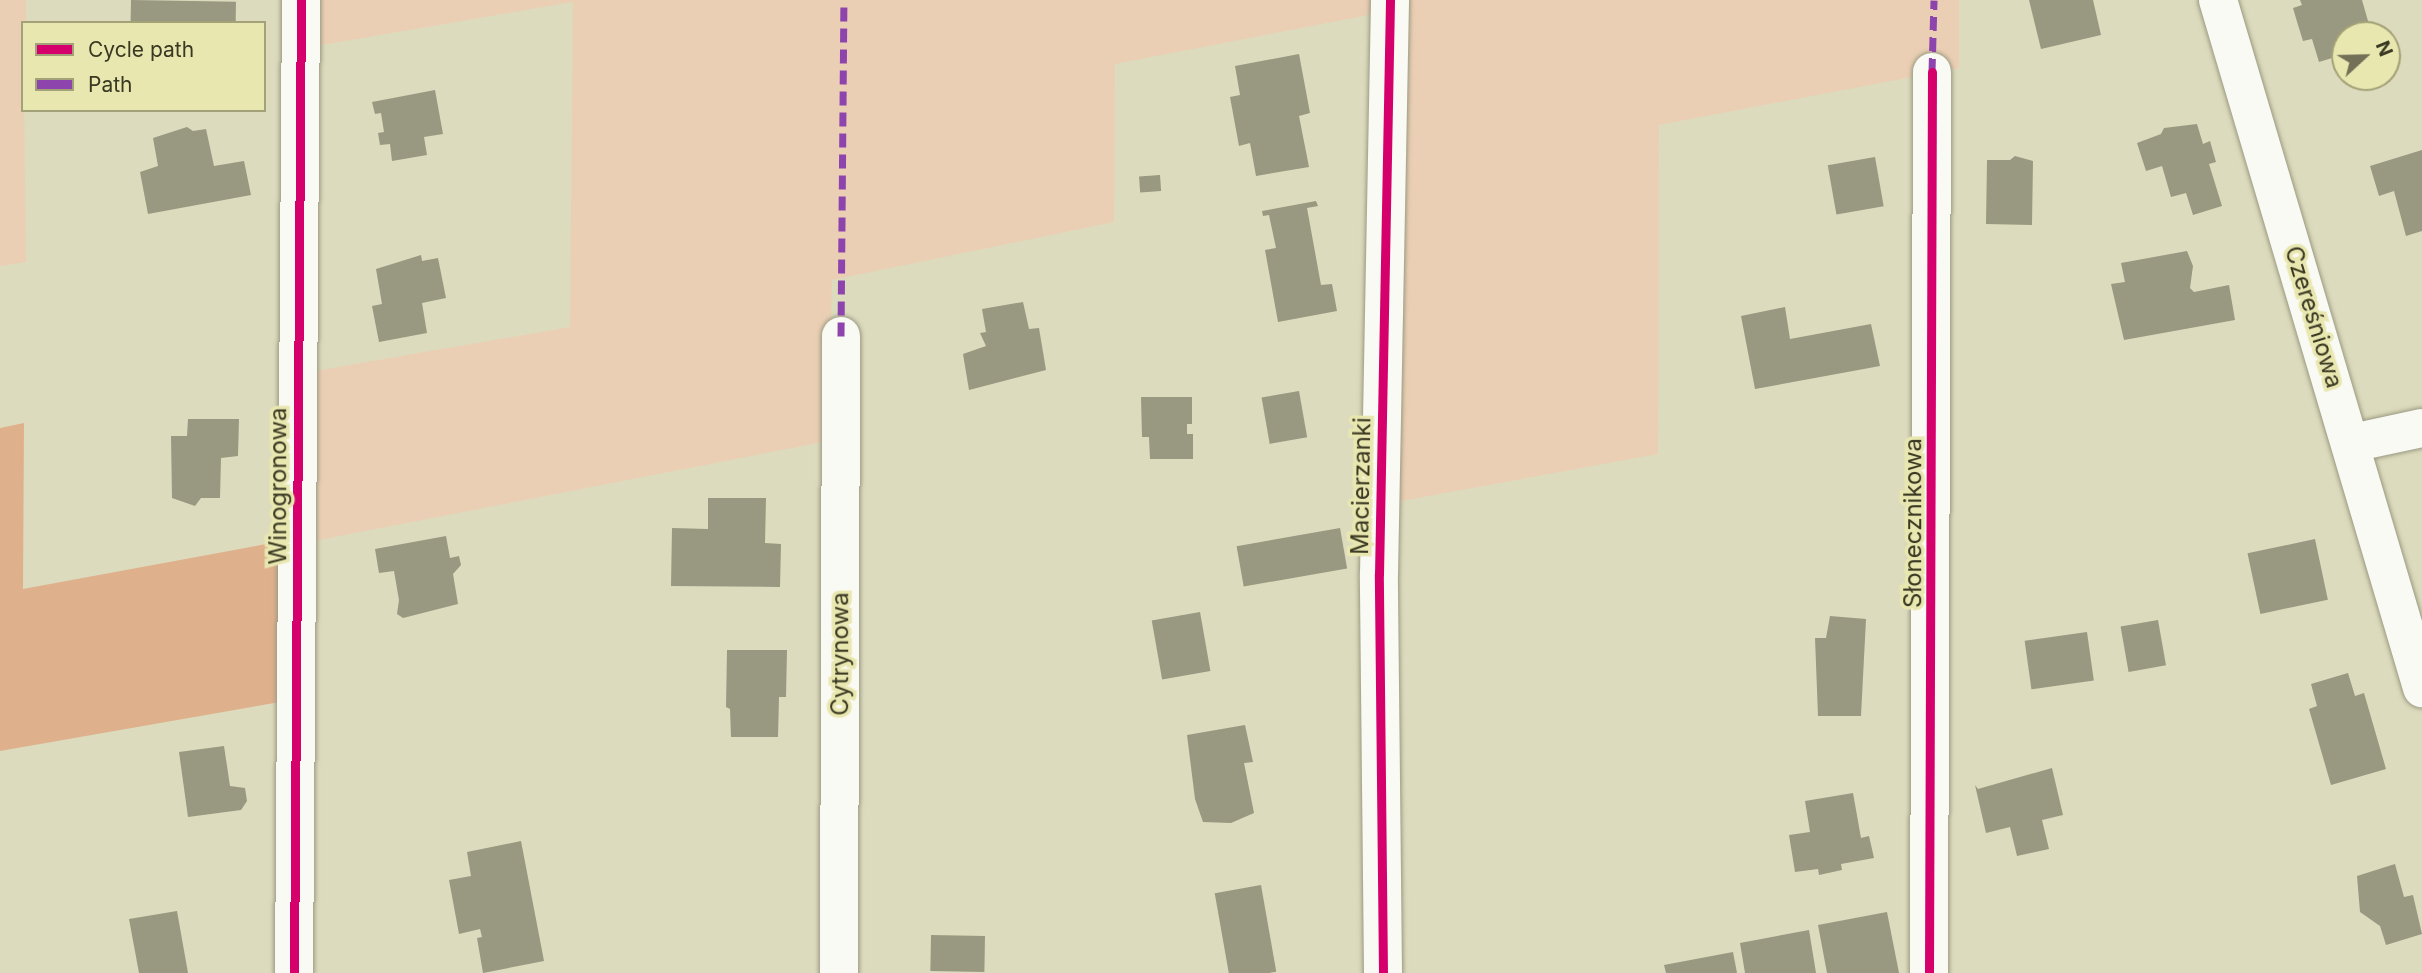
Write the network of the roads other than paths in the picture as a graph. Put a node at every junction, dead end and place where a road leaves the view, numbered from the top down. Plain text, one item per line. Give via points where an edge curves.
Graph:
1 (301, 0) edge
2 (1390, 0) edge
3 (2218, 0) edge
4 (1932, 72) dead end
5 (841, 336) dead end
6 (2422, 428) edge
7 (2352, 443) junction
8 (2414, 634) edge
9 (2422, 688) edge
10 (294, 973) edge
11 (839, 973) edge
12 (1383, 973) edge
13 (1929, 973) edge

1 - 10 street, Winogronowa
2 - 12 street, Macierzanki via 1379,574
3 - 7 street, Czereśniowa
4 - 13 street, Słonecznikowa
5 - 11 street, Cytrynowa
6 - 7 street
7 - 8 street, Czereśniowa
8 - 9 street, Czereśniowa

